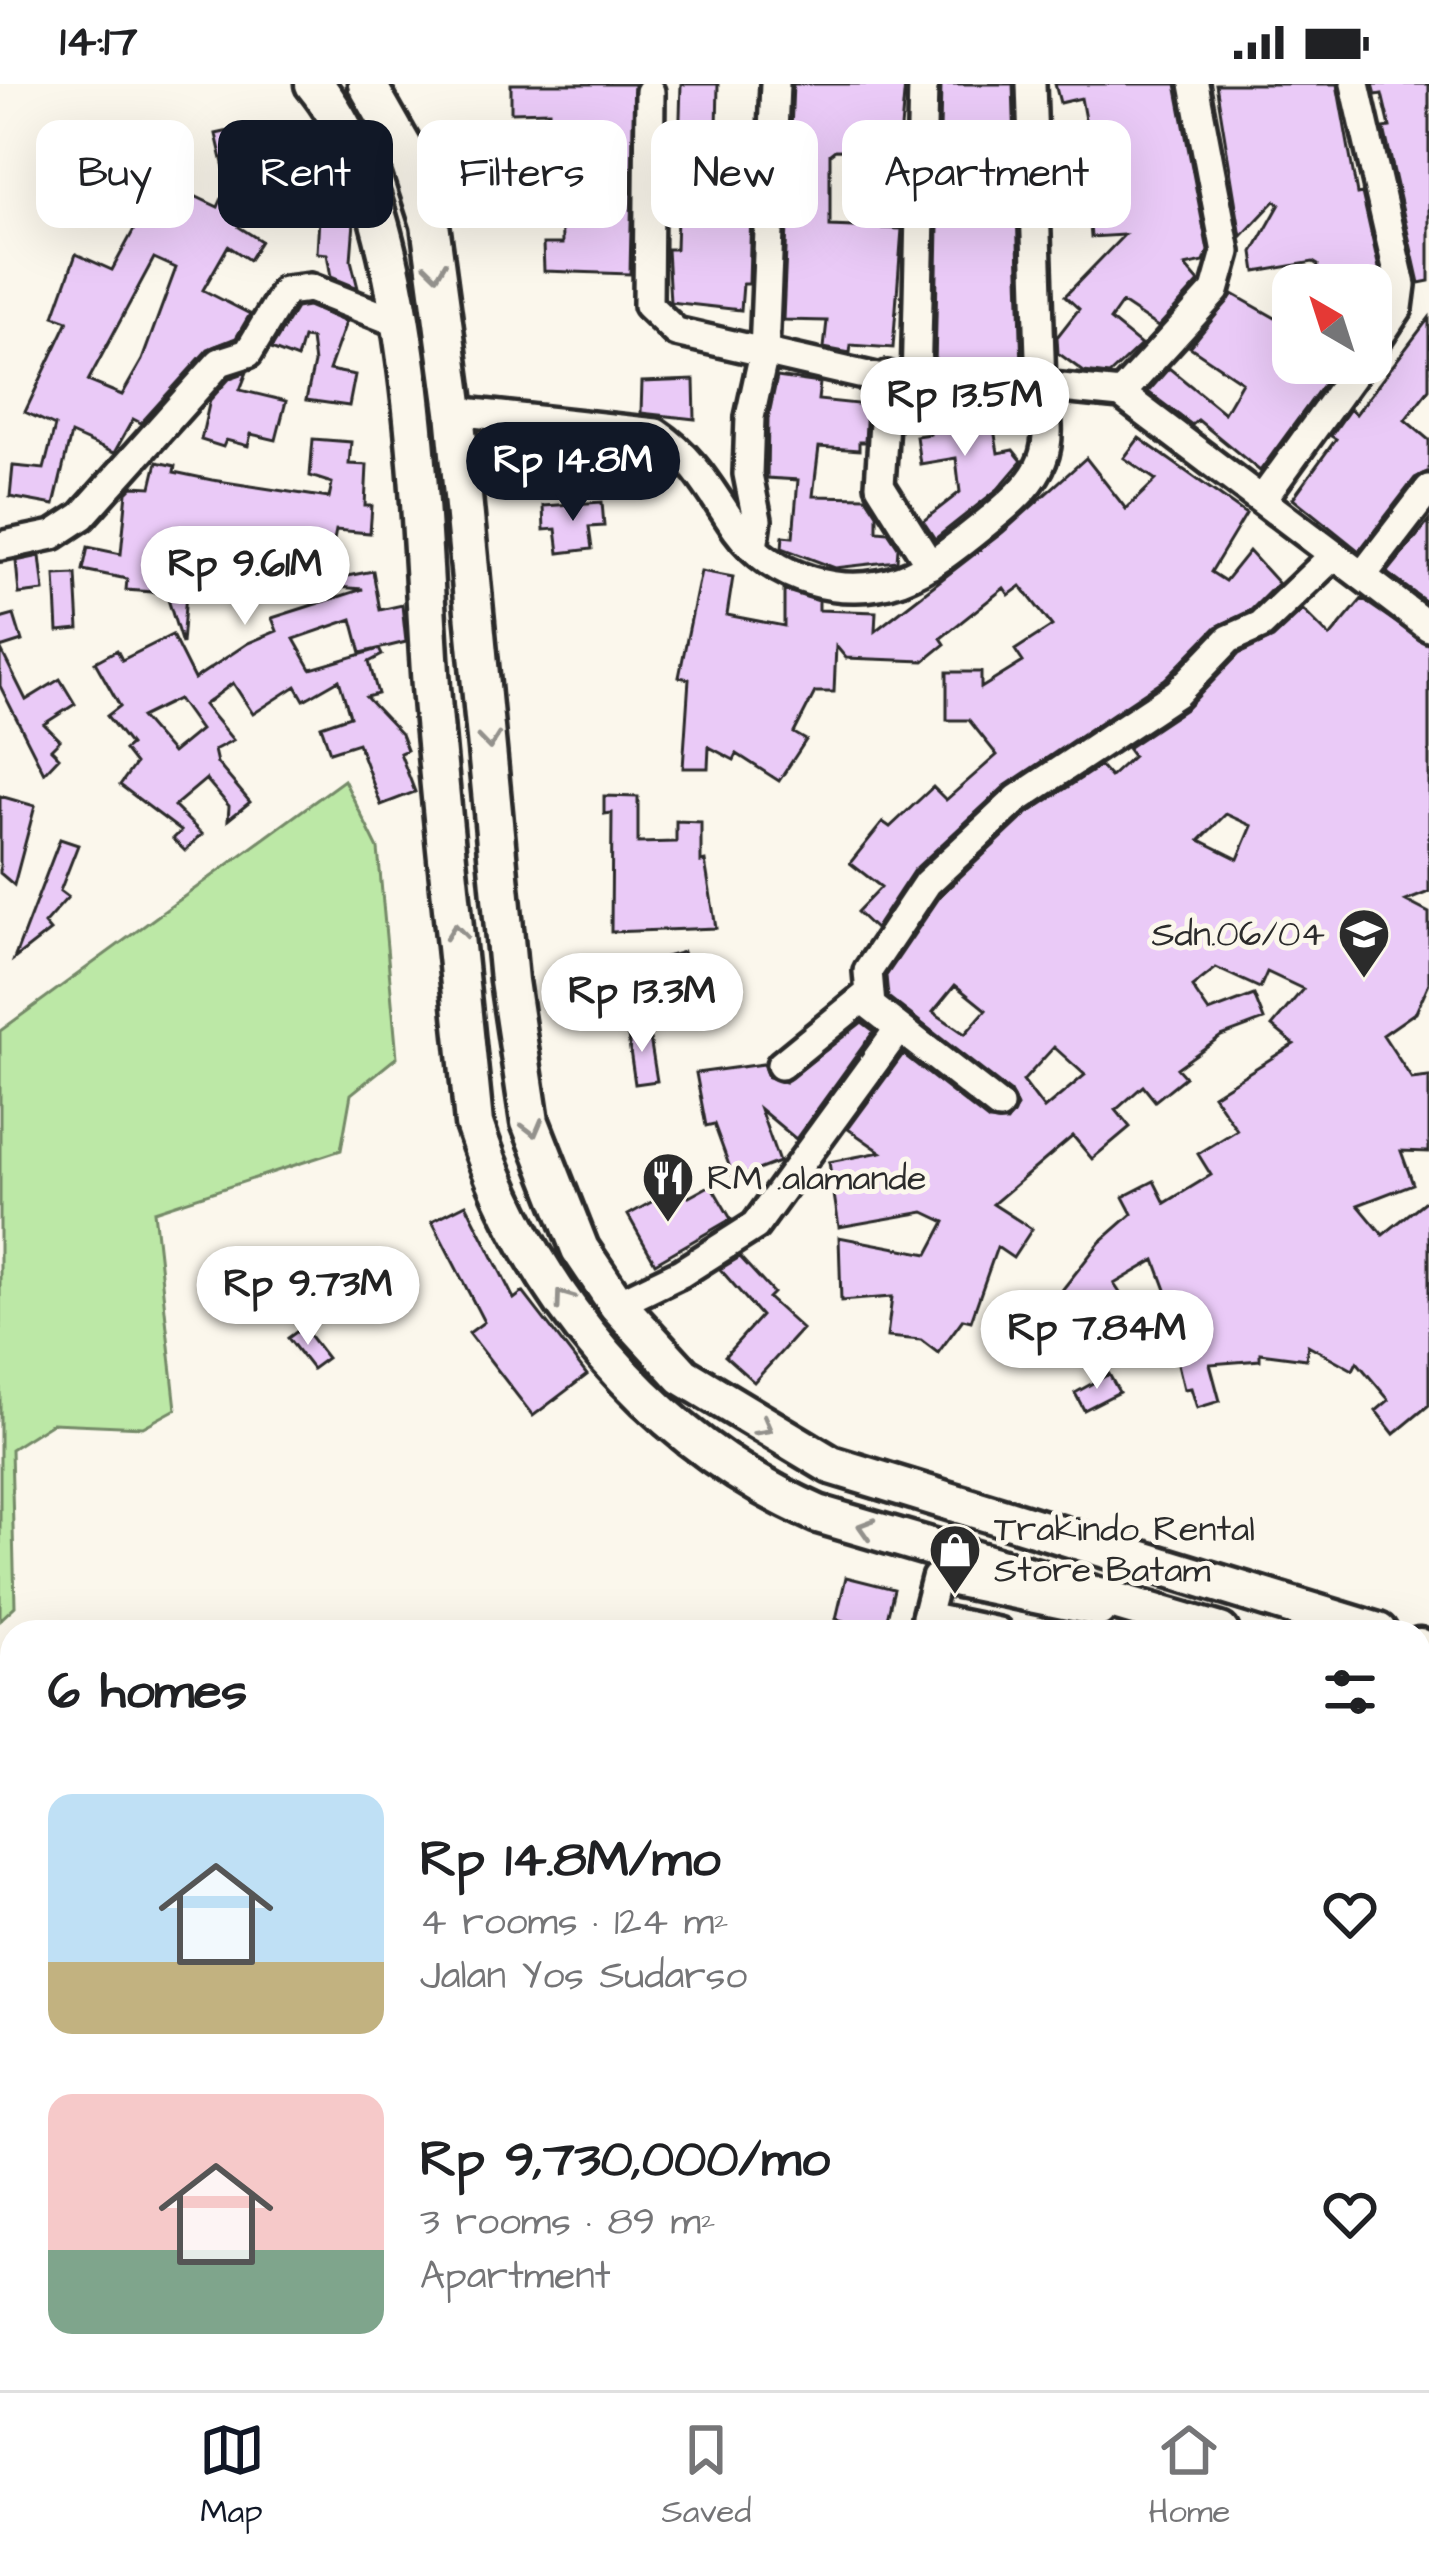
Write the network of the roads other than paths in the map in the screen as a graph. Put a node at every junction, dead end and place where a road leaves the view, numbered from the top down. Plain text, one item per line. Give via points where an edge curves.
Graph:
1 (314, 84) edge
2 (367, 84) edge
3 (775, 84) edge
4 (923, 84) edge
5 (1031, 84) edge
6 (1194, 84) edge
7 (1355, 84) edge
8 (650, 92) dead end
9 (1392, 317) edge
10 (399, 323) junction
11 (764, 353) junction
12 (887, 376) junction
13 (1346, 384) edge
14 (1041, 386) junction
15 (916, 387) junction
16 (1121, 394) junction
17 (455, 411) junction
18 (1429, 489) edge
19 (1264, 497) junction
20 (0, 546) edge
21 (753, 548) junction
22 (1332, 556) junction
23 (929, 565) junction
24 (1362, 576) junction
25 (1429, 627) edge
26 (430, 652) junction
27 (480, 652) junction
28 (868, 994) junction
29 (898, 1031) junction
30 (781, 1065) dead end
31 (999, 1106) dead end
32 (616, 1304) junction
33 (1112, 1602) junction
34 (940, 1620) edge
35 (1177, 1620) edge
36 (1339, 1620) edge

1 - 10 main road via 375,213
2 -> 17 main road via 408,156 430,224
3 - 11 street
4 - 15 street
5 - 14 street
6 - 16 street via 1223,273
7 - 9 street via 1401,285
8 - 11 street via 650,312 676,332
10 - 20 street via 310,288 286,291 248,353 220,362 101,499 53,535
10 - 26 main road
11 - 12 street
11 - 21 street via 750,417
12 - 15 street
12 - 23 street via 880,484
13 - 19 street
14 - 15 street
14 - 16 street
14 - 23 street via 1052,435 1042,465 1018,497
16 - 19 street
17 - 21 street via 656,433 707,479
17 - 27 main road
18 - 24 street
19 - 22 street
21 - 23 street via 774,568 841,586 896,581
22 - 24 street
22 - 28 street via 1261,625 1229,639 1177,693 1017,799 927,883 868,971
24 - 25 street
26 - 27 main road
33 -> 26 main road via 777,1496 656,1414 554,1286 497,1193 475,1124
27 -> 32 main road via 508,982 530,1122 580,1250
28 - 29 street
28 - 30 street
29 - 31 street
29 - 32 street via 755,1226
32 -> 36 main road via 683,1376 831,1465
33 - 34 street via 1109,1614 935,1578 926,1617
33 - 35 main road

